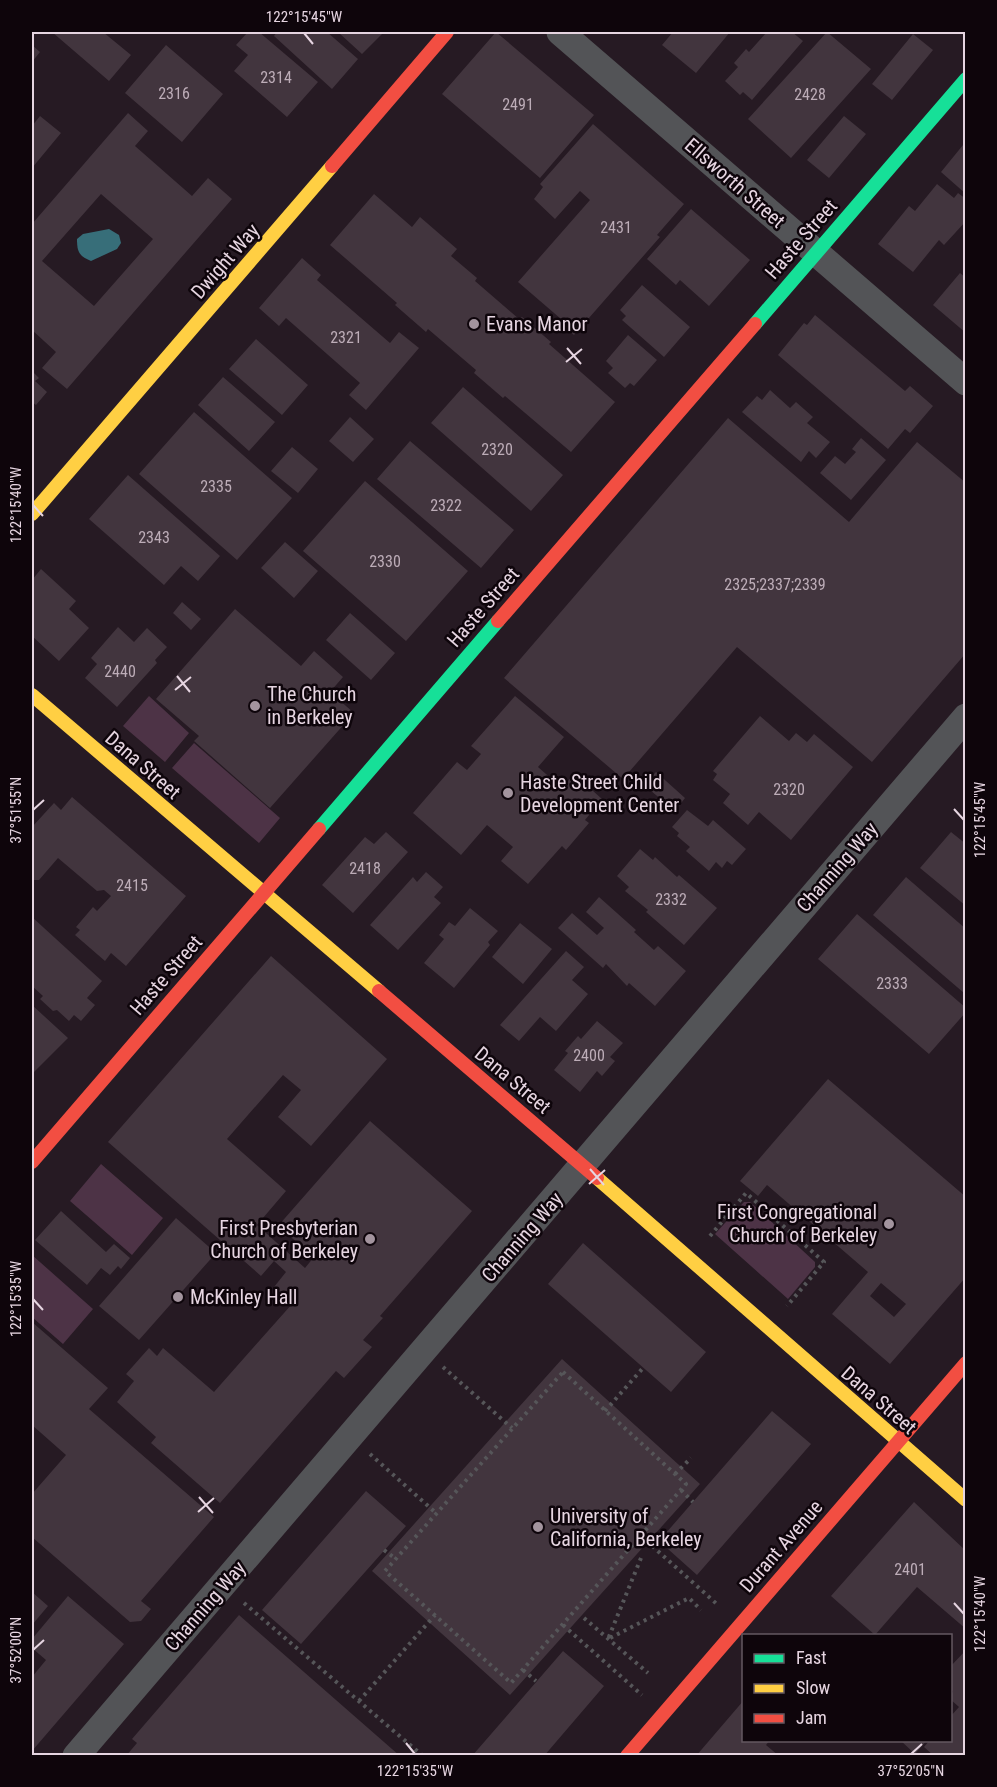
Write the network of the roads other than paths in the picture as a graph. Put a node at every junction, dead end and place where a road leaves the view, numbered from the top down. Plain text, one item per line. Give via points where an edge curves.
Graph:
1 (447, 32) edge
2 (560, 32) edge
3 (966, 79) edge
4 (815, 252) junction
5 (966, 382) edge
6 (32, 514) edge
7 (32, 695) edge
8 (966, 717) edge
9 (263, 893) junction
10 (32, 1162) edge
11 (582, 1166) junction
12 (966, 1363) edge
13 (898, 1441) junction
14 (966, 1500) edge
15 (76, 1755) edge
16 (627, 1755) edge

1 - 6 street, Dwight Way
2 - 4 street, Ellsworth Street
3 - 4 street, Haste Street
4 - 5 street, Ellsworth Street
4 - 9 street, Haste Street
7 - 9 street, Dana Street
8 - 11 street, Channing Way
9 - 10 street, Haste Street
9 - 11 street, Dana Street
11 - 13 street, Dana Street
11 - 15 street, Channing Way
12 - 13 street, Durant Avenue
13 - 14 street, Dana Street
13 - 16 street, Durant Avenue

